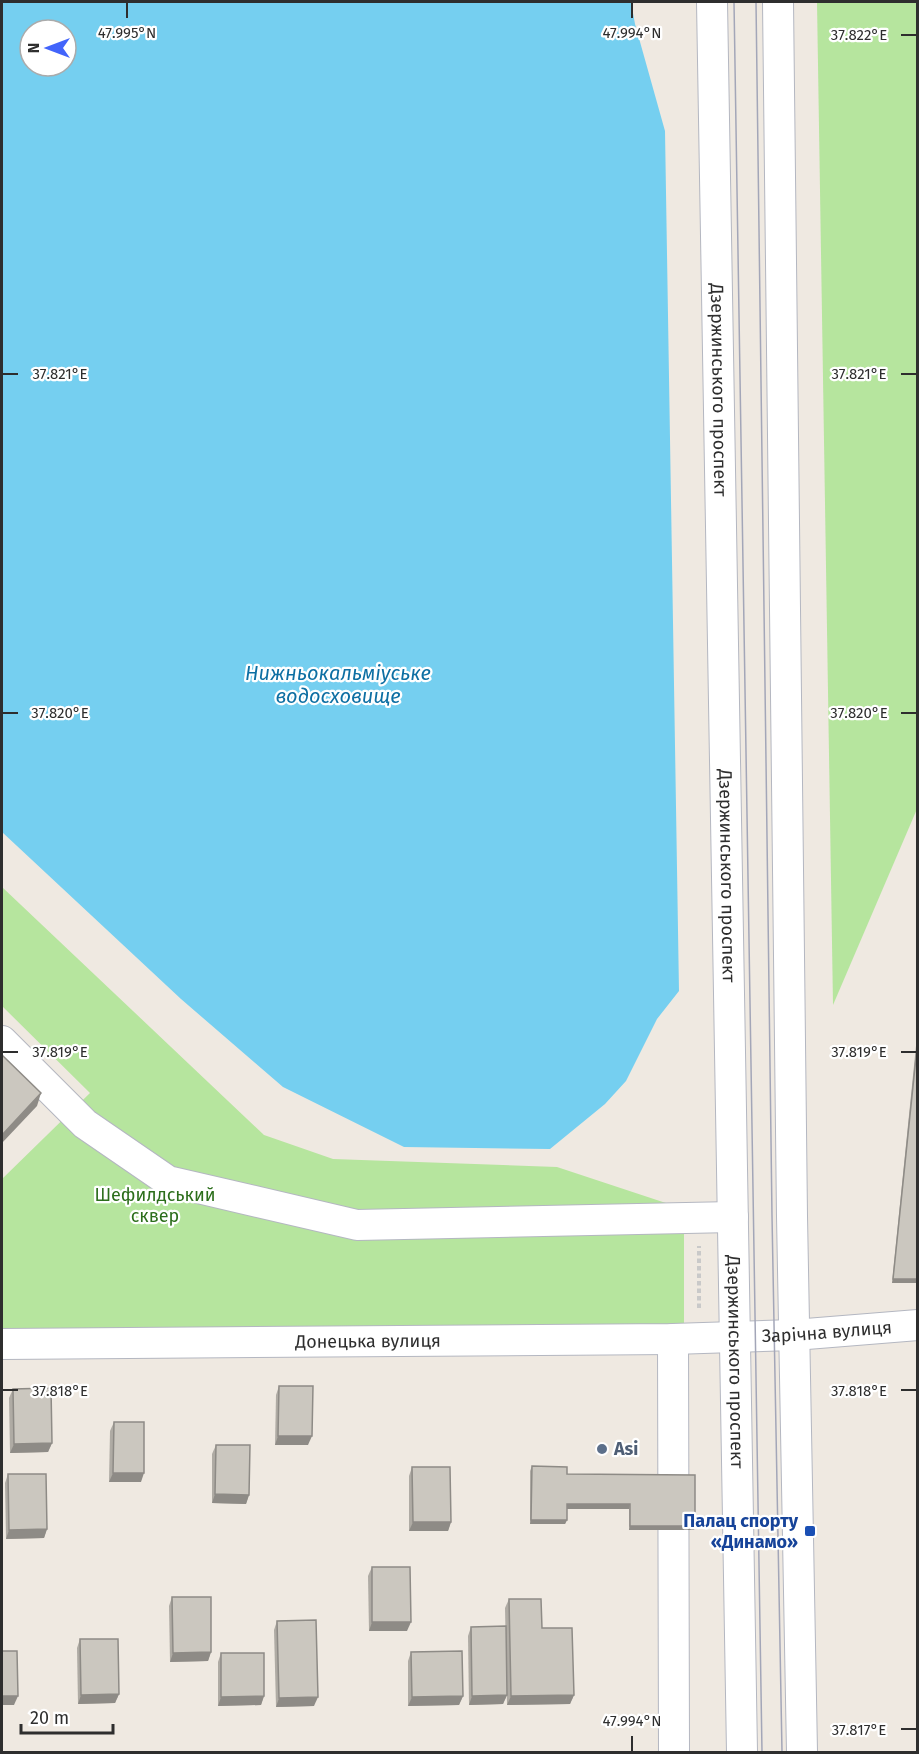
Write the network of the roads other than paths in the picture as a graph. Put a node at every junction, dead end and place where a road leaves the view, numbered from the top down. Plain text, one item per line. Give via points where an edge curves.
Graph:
1 (712, 2) edge
2 (778, 2) edge
3 (2, 1041) edge
4 (733, 1217) junction
5 (918, 1325) edge
6 (794, 1335) junction
7 (735, 1336) junction
8 (674, 1339) junction
9 (2, 1344) edge
10 (674, 1752) edge
11 (742, 1752) edge
12 (802, 1752) edge

1 - 4 street, Дзержинського проспект
2 - 6 street
3 - 4 street via 85,1124 168,1181 357,1225
4 - 7 street, Дзержинського проспект
5 - 6 street, Зарічна вулиця
6 - 7 street, Зарічна вулиця
6 - 12 street
7 - 8 street, Донецька вулиця
7 - 11 street, Дзержинського проспект
8 - 9 street, Донецька вулиця
8 - 10 street

